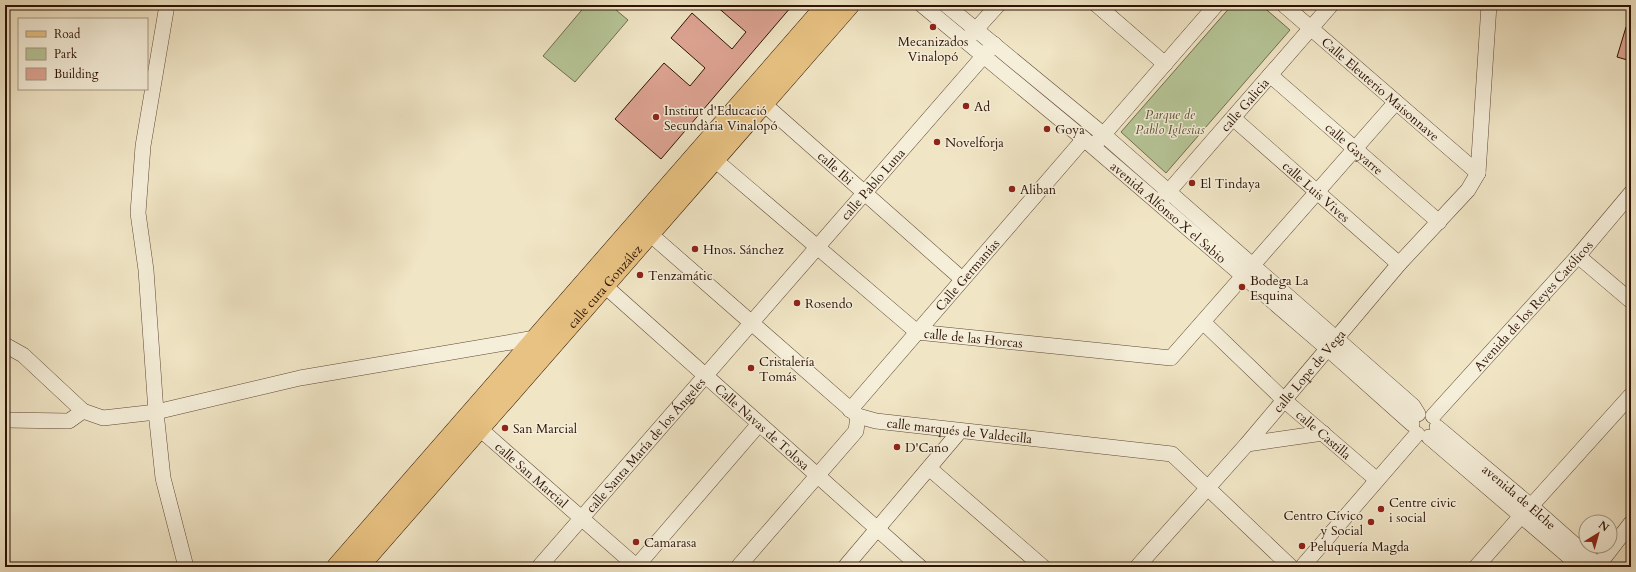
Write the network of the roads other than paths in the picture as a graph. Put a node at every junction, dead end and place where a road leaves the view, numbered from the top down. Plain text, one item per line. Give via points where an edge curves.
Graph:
1 (168, 5) edge
2 (826, 5) edge
3 (850, 5) edge
4 (922, 5) edge
5 (946, 5) edge
6 (998, 5) edge
7 (1097, 5) edge
8 (1216, 5) edge
9 (1284, 5) edge
10 (1331, 5) edge
11 (1489, 5) edge
12 (1311, 28) junction
13 (976, 30) junction
14 (965, 41) junction
15 (994, 44) junction
16 (983, 56) junction
17 (1165, 64) junction
18 (1270, 75) junction
19 (1396, 102) junction
20 (764, 104) junction
21 (1233, 118) junction
22 (1104, 135) junction
23 (1088, 143) junction
24 (1356, 149) junction
25 (715, 160) junction
26 (1478, 173) junction
27 (1169, 191) junction
28 (865, 192) junction
29 (1316, 192) junction
30 (1631, 194) edge
31 (1159, 204) junction
32 (1439, 222) junction
33 (650, 234) junction
34 (816, 247) junction
35 (1578, 256) junction
36 (1400, 264) junction
37 (1247, 270) junction
38 (962, 279) junction
39 (605, 286) junction
40 (1631, 301) edge
41 (1203, 322) junction
42 (751, 323) junction
43 (917, 332) junction
44 (535, 338) junction
45 (1332, 344) junction
46 (5, 345) edge
47 (705, 376) junction
48 (1631, 396) edge
49 (1284, 400) junction
50 (82, 411) junction
51 (156, 412) junction
52 (854, 413) junction
53 (5, 420) edge
54 (759, 424) junction
55 (1424, 425) junction
56 (480, 429) junction
57 (960, 431) junction
58 (1323, 433) junction
59 (1247, 444) junction
60 (929, 468) junction
61 (817, 476) junction
62 (1377, 480) junction
63 (1208, 487) junction
64 (1526, 511) junction
65 (582, 518) junction
66 (1631, 523) edge
67 (878, 530) junction
68 (1143, 565) edge
69 (1598, 566) edge
70 (186, 567) edge
71 (336, 567) edge
72 (359, 567) edge
73 (539, 567) edge
74 (637, 567) edge
75 (738, 567) edge
76 (845, 567) edge
77 (920, 567) edge
78 (1043, 567) edge
79 (1291, 567) edge
80 (1302, 567) edge
81 (1476, 567) edge
82 (1581, 567) edge

1 - 51 street via 143,146 138,213 146,270
2 - 44 main road, calle cura González
3 - 20 main road, calle cura González
4 - 14 street, avenida Alfonso X el Sabio
5 - 13 street, avenida Alfonso X el Sabio
6 - 13 street
7 - 17 street
8 - 17 street, Calle Germanías
9 - 12 street, Calle Eleuterio Maisonnave
10 - 12 street, calle Galicia
11 - 26 street
12 - 18 street, calle Galicia
12 - 19 street, Calle Eleuterio Maisonnave
13 - 14 street
13 - 15 street, avenida Alfonso X el Sabio
14 - 16 street, avenida Alfonso X el Sabio
15 - 16 street, calle Pablo Luna
15 - 22 street, avenida Alfonso X el Sabio
16 - 23 street, avenida Alfonso X el Sabio
16 - 28 street, calle Pablo Luna
17 - 22 street, Calle Germanías
18 - 21 street, calle Galicia
18 - 24 street, calle Gayarre
19 - 24 street, calle de las Horcas
19 - 26 street, Calle Eleuterio Maisonnave
20 - 25 main road, calle cura González
20 - 28 street, calle Ibi
21 - 27 street, calle Galicia
21 - 29 street, calle Luis Vives
22 - 23 street, Calle Germanías
22 - 27 street, avenida Alfonso X el Sabio
23 - 31 street, avenida Alfonso X el Sabio
23 - 38 street, Calle Germanías
24 - 29 street, calle de las Horcas
24 - 32 street, calle Gayarre
25 - 33 main road, calle cura González
25 - 34 street, calle de las Horcas
26 - 32 street, calle Lope de Vega via 1468,190
27 - 31 street, calle Galicia
27 - 37 street, avenida Alfonso X el Sabio
28 - 34 street, calle Pablo Luna
28 - 38 street, calle Ibi
29 - 36 street, calle Luis Vives
29 - 37 street, calle de las Horcas
30 - 35 street, Avenida de los Reyes Católicos
31 - 37 street, avenida Alfonso X el Sabio
32 - 36 street, calle Lope de Vega
33 - 39 main road, calle cura González
33 - 42 street, calle marqués de Valdecilla
34 - 42 street, calle Pablo Luna
34 - 43 street, calle de las Horcas
35 - 40 street
35 - 55 street, Avenida de los Reyes Católicos
36 - 45 street, calle Lope de Vega
37 - 41 street, calle de las Horcas
37 - 45 street, avenida Alfonso X el Sabio
38 - 43 street, Calle Germanías
39 - 47 street, Calle Navas de Tolosa
39 - 56 main road, calle cura González
41 - 43 street, calle de las Horcas via 1171,358
41 - 49 street, calle Castilla
42 - 47 street, calle Santa María de los Ángeles
42 - 52 street, calle marqués de Valdecilla
43 - 52 street, Calle Germanías
44 - 51 street via 300,378
44 - 71 main road, calle cura González
45 - 49 street, calle Lope de Vega
45 - 55 street, avenida Alfonso X el Sabio via 1413,406
46 - 50 street via 23,355
47 - 54 street, Calle Navas de Tolosa
47 - 65 street, calle Santa María de los Ángeles
48 - 64 street
49 - 58 street, calle Castilla
49 - 59 street, calle Lope de Vega
50 - 51 street via 103,418
50 - 53 street via 68,421
51 - 70 street via 163,478
52 - 57 street, calle marqués de Valdecilla via 876,422
52 - 61 street via 856,431
54 - 61 street, Calle Navas de Tolosa
54 - 74 street
55 - 62 street, Avenida de los Reyes Católicos
55 - 64 street, avenida de Elche
56 - 65 street, calle San Marcial
56 - 72 main road, calle cura González
57 - 60 street
57 - 63 street, calle marqués de Valdecilla via 1172,454
58 - 59 street
58 - 62 street, calle Castilla
59 - 63 street, calle Lope de Vega
60 - 67 street
60 - 78 street
61 - 67 street, Calle Navas de Tolosa
61 - 75 street
62 - 80 street, Avenida de los Reyes Católicos
63 - 68 street, calle Lope de Vega
63 - 79 street, calle marqués de Valdecilla
64 - 69 street, avenida de Elche
64 - 81 street
64 - 82 street, avenida de Elche
65 - 73 street, calle Santa María de los Ángeles
65 - 74 street, calle San Marcial
66 - 69 street
67 - 76 street
67 - 77 street, Calle Navas de Tolosa

